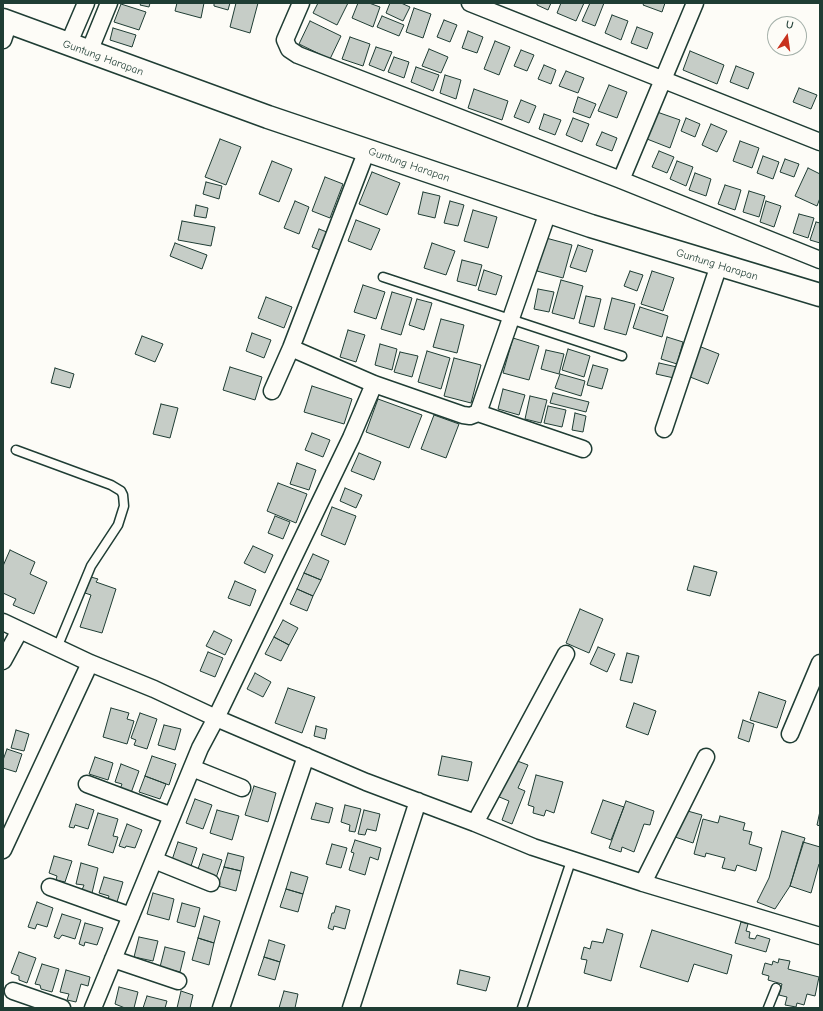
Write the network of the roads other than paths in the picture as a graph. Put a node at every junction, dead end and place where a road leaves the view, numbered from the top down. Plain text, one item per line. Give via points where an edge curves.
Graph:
1 (86, 3) edge
2 (109, 3) edge
3 (301, 3) edge
4 (470, 3) edge
5 (695, 3) edge
6 (5, 28) edge
7 (68, 45) junction
8 (89, 52) junction
9 (663, 80) junction
10 (820, 142) edge
11 (367, 150) junction
12 (621, 180) junction
13 (548, 212) junction
14 (820, 260) edge
15 (719, 265) junction
16 (383, 277) dead end
17 (820, 295) edge
18 (510, 321) junction
19 (291, 348) junction
20 (622, 356) dead end
21 (374, 384) junction
22 (272, 391) dead end
23 (478, 413) junction
24 (664, 429) dead end
25 (16, 450) dead end
26 (583, 450) dead end
27 (3, 622) edge
28 (20, 630) junction
29 (57, 648) junction
30 (566, 654) dead end
31 (3, 661) edge
32 (90, 663) junction
33 (820, 663) edge
34 (216, 718) junction
35 (790, 734) dead end
36 (306, 756) junction
37 (706, 757) dead end
38 (192, 768) junction
39 (88, 784) dead end
40 (242, 788) dead end
41 (418, 801) junction
42 (172, 816) junction
43 (475, 823) junction
44 (3, 850) edge
45 (154, 860) junction
46 (572, 861) junction
47 (211, 883) dead end
48 (643, 884) junction
49 (50, 887) dead end
50 (131, 916) junction
51 (820, 936) edge
52 (113, 959) junction
53 (178, 981) dead end
54 (776, 988) dead end
55 (13, 991) dead end
56 (62, 1008) edge
57 (94, 1008) edge
58 (220, 1008) edge
59 (351, 1008) edge
60 (522, 1008) edge
61 (768, 1008) edge

1 - 7 street
2 - 8 street
3 - 12 street via 285,40 289,48 298,54
4 - 9 street
5 - 9 street
6 - 7 street, Guntung Harapan
7 - 8 street, Guntung Harapan
8 - 11 street, Guntung Harapan
9 - 10 street
9 - 12 street
11 - 13 street, Guntung Harapan
11 - 19 street
12 - 14 street
13 - 15 street, Guntung Harapan
13 - 18 street
15 - 17 street, Guntung Harapan
15 - 24 street
16 - 18 lane
18 - 20 lane
18 - 23 street
19 - 21 street
19 - 22 street
21 - 23 street via 463,416
21 - 34 street via 351,438
23 - 26 street
25 - 29 lane via 111,485 121,490 123,495 124,506 118,525 91,566
27 - 28 street
28 - 29 street
28 - 31 street
29 - 32 street
30 - 43 street
32 - 34 street
32 - 44 street
33 - 35 street
34 - 36 street
34 - 38 street
36 - 41 street
36 - 58 street
37 - 48 street
38 - 40 street
38 - 42 street
39 - 42 street
41 - 43 street
41 - 59 street
42 - 45 street
43 - 46 street
45 - 47 street
45 - 50 street
46 - 48 street
46 - 60 lane
48 - 51 street
49 - 50 street
50 - 52 street
52 - 53 street
52 - 57 street
54 - 61 lane
55 - 56 street

